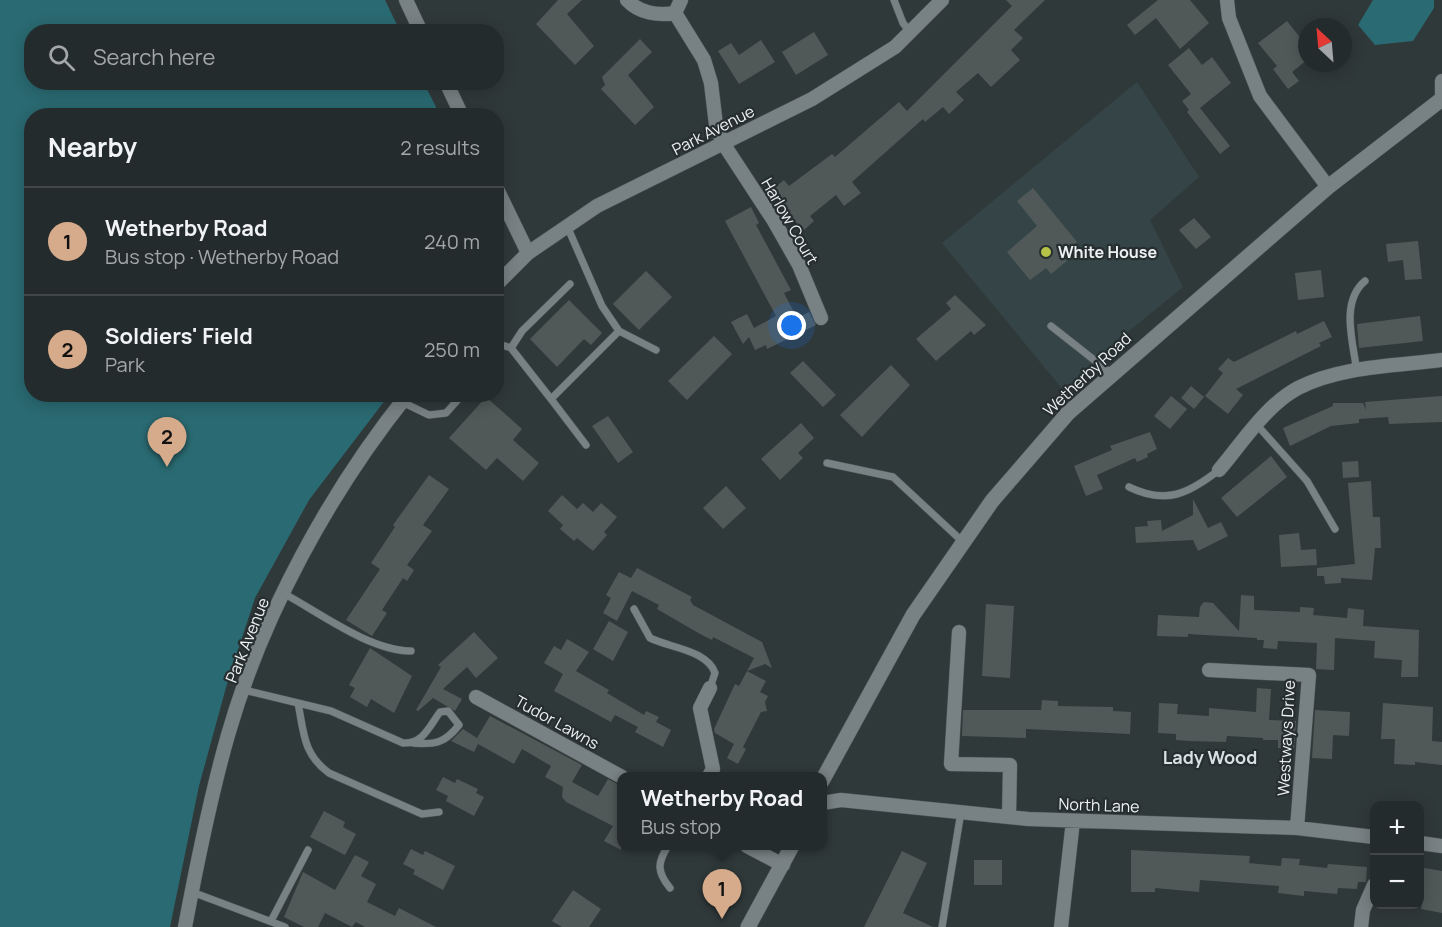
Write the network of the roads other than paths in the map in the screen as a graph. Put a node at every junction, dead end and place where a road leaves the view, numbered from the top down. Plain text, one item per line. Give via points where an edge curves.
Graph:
1 (406, 0) edge
2 (627, 0) edge
3 (894, 0) edge
4 (942, 0) edge
5 (1227, 0) edge
6 (678, 6) edge
7 (417, 24) edge
8 (910, 32) junction
9 (1442, 81) edge
10 (450, 90) edge
11 (1442, 99) edge
12 (458, 108) edge
13 (723, 143) junction
14 (1328, 187) junction
15 (504, 204) edge
16 (567, 226) junction
17 (528, 253) junction
18 (504, 277) edge
19 (1365, 281) dead end
20 (570, 284) dead end
21 (821, 318) dead end
22 (1051, 326) dead end
23 (619, 331) junction
24 (504, 346) edge
25 (511, 348) junction
26 (656, 351) dead end
27 (1442, 360) edge
28 (1357, 372) junction
29 (1112, 374) junction
30 (551, 399) junction
31 (402, 402) edge
32 (411, 402) edge
33 (456, 402) edge
34 (1257, 425) junction
35 (586, 445) dead end
36 (827, 463) dead end
37 (1219, 470) joint
38 (1129, 487) dead end
39 (1335, 529) dead end
40 (963, 542) junction
41 (283, 593) junction
42 (634, 609) dead end
43 (959, 632) dead end
44 (411, 651) dead end
45 (1209, 670) dead end
46 (710, 688) joint
47 (244, 690) junction
48 (476, 697) dead end
49 (298, 703) junction
50 (413, 743) junction
51 (712, 772) edge
52 (827, 772) edge
53 (617, 775) edge
54 (827, 802) edge
55 (439, 812) dead end
56 (961, 812) junction
57 (1010, 817) junction
58 (1073, 821) junction
59 (1297, 828) junction
60 (1370, 837) edge
61 (1424, 844) edge
62 (1442, 846) edge
63 (308, 850) dead end
64 (666, 850) edge
65 (755, 850) edge
66 (790, 850) edge
67 (783, 865) junction
68 (670, 888) dead end
69 (192, 892) junction
70 (1370, 894) edge
71 (271, 921) junction
72 (189, 926) edge
73 (285, 927) edge
74 (748, 927) edge
75 (942, 927) edge
76 (1061, 927) edge
77 (1361, 927) edge

1 - 7 street
2 - 6 street via 634,7 655,14
3 - 8 lane
4 - 8 street, Park Avenue
5 - 14 street via 1229,18 1260,96
6 - 13 street, Harlow Court via 704,60
8 - 13 street, Park Avenue via 895,47 812,99
9 - 11 street
10 - 12 street
11 - 14 street, Wetherby Road
13 - 16 street, Park Avenue via 597,206
13 - 21 street, Harlow Court via 799,265
14 - 29 street, Wetherby Road
15 - 17 street
16 - 17 street, Park Avenue
16 - 23 lane via 602,306
17 - 18 street, Park Avenue
19 - 28 lane via 1350,301
20 - 25 lane via 522,331
22 - 29 lane
23 - 26 lane
23 - 30 lane
24 - 25 lane
25 - 30 lane
27 - 28 street
28 - 34 street via 1331,375 1297,389
29 - 40 street, Wetherby Road via 1068,412 992,501
30 - 35 lane
31 - 41 street, Park Avenue via 314,531
32 - 33 lane via 429,415 447,413
34 - 37 street
34 - 39 lane via 1307,481
36 - 40 lane via 893,477
37 - 38 lane via 1180,494 1161,497
40 - 52 street, Wetherby Road via 913,615
41 - 44 lane via 377,644 396,651
41 - 47 street, Park Avenue
42 - 46 lane via 650,638 696,654 713,667 716,673
43 - 57 street via 951,764 1010,765
45 - 59 street, Westways Drive via 1309,675
46 - 51 street via 700,708
47 - 49 lane
47 - 69 street, Park Avenue via 228,734
48 - 53 street, Tudor Lawns
49 - 50 lane via 331,711
49 - 55 lane via 309,753 329,773 422,814
50 - 50 lane via 440,712 448,711 459,725 450,737 435,745
54 - 56 street, North Lane via 841,800
56 - 57 street, North Lane
56 - 75 lane
57 - 58 street, North Lane
58 - 59 street, North Lane
58 - 76 street
59 - 60 street, North Lane
61 - 62 street
63 - 71 lane
64 - 68 lane via 658,864
65 - 67 street
66 - 67 street
67 - 74 street
69 - 71 lane
69 - 72 street, Park Avenue
70 - 77 street
71 - 73 lane

